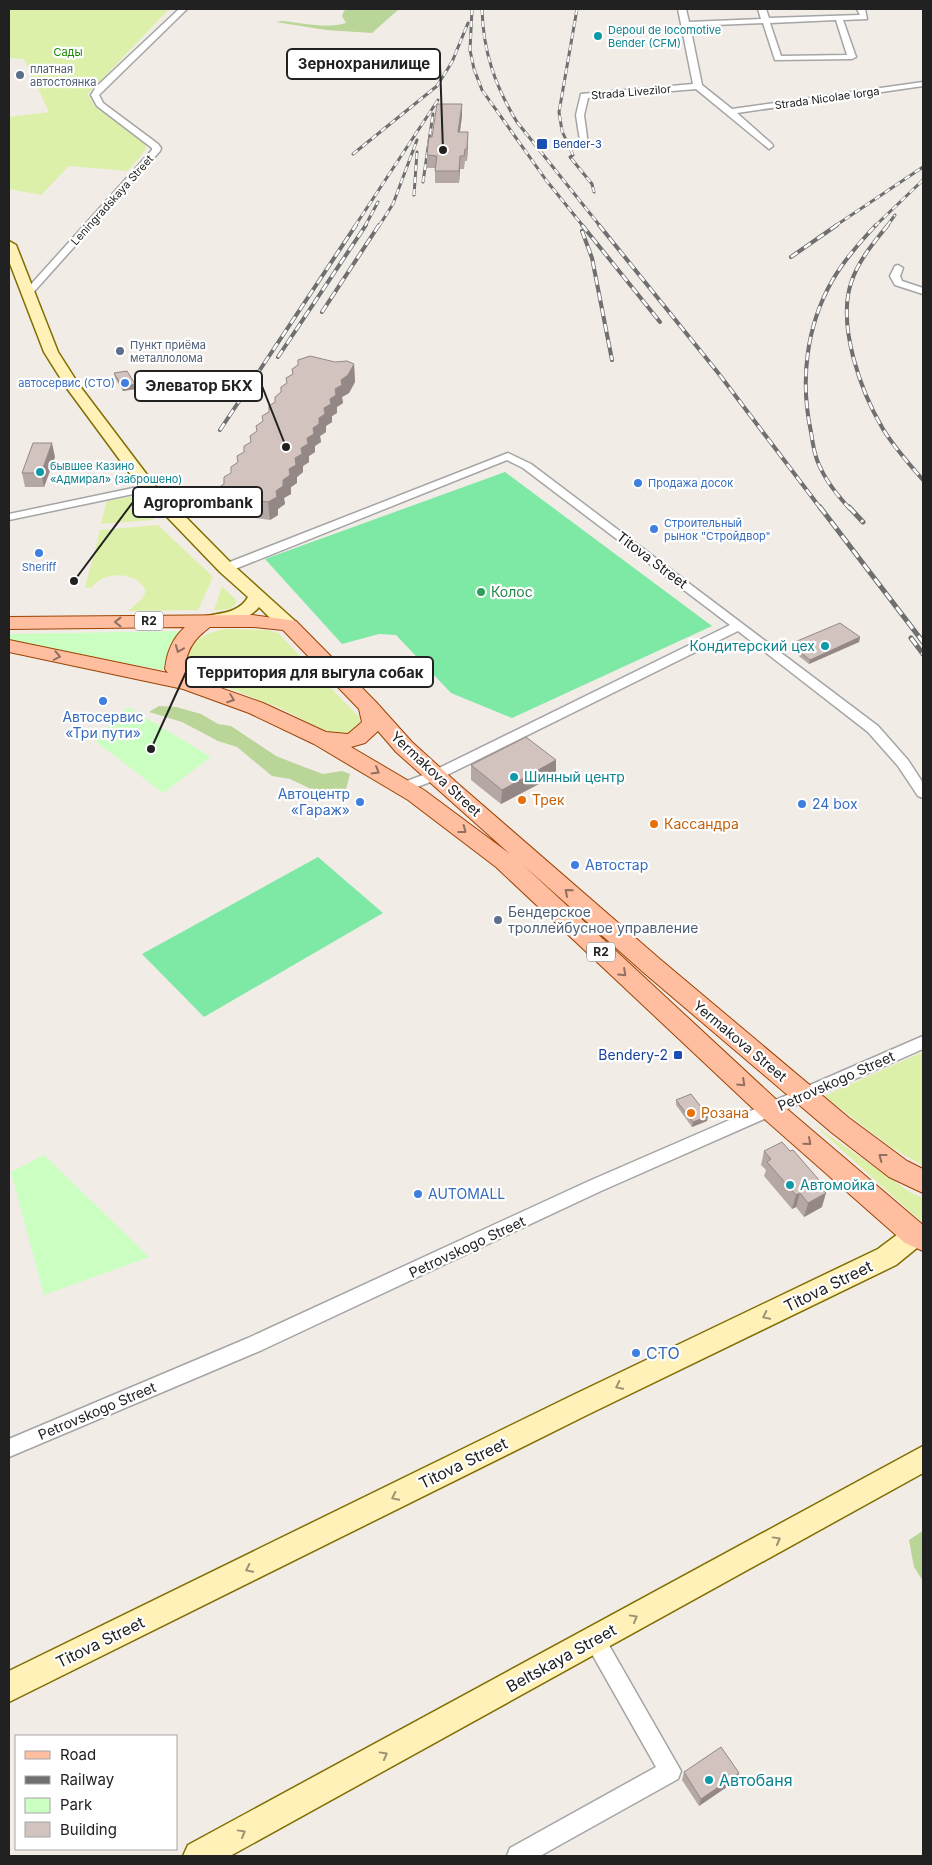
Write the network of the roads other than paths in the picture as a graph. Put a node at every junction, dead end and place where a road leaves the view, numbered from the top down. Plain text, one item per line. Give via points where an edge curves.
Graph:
1 (183, 9) edge
2 (682, 9) edge
3 (762, 9) edge
4 (861, 9) edge
5 (839, 18) junction
6 (766, 21) junction
7 (686, 24) junction
8 (923, 84) edge
9 (698, 86) junction
10 (730, 112) junction
11 (584, 145) dead end
12 (769, 146) dead end
13 (9, 245) edge
14 (898, 268) dead end
15 (923, 291) edge
16 (28, 293) junction
17 (152, 492) junction
18 (9, 517) edge
19 (226, 568) junction
20 (258, 595) junction
21 (206, 621) junction
22 (9, 623) edge
23 (288, 625) junction
24 (739, 626) junction
25 (9, 646) edge
26 (188, 684) junction
27 (369, 707) junction
28 (322, 739) junction
29 (436, 775) junction
30 (404, 787) junction
31 (923, 793) edge
32 (923, 1042) edge
33 (805, 1095) junction
34 (772, 1110) junction
35 (923, 1182) edge
36 (921, 1239) edge
37 (9, 1448) edge
38 (923, 1459) edge
39 (594, 1640) junction
40 (9, 1687) edge
41 (199, 1856) edge
42 (518, 1856) edge

1 - 16 street, Leningradskaya Street via 95,95 100,104 155,146 156,151
2 - 7 street
3 - 6 street
4 - 5 street via 864,17
5 - 6 street
5 - 6 street via 852,57 778,58
6 - 7 street
7 - 9 street
8 - 10 street, Strada Nicolae Iorga
9 - 10 street
9 - 11 street, Strada Livezilor via 584,96 580,116
10 - 12 street
13 - 16 street
14 - 15 street via 895,276 898,283
16 - 17 street via 51,352 72,387
17 - 18 street via 124,493
17 - 19 street
19 - 20 street
19 - 24 street, Titova Street via 508,456 527,466
20 - 21 street via 253,606 241,614
20 - 23 street
21 -> 22 main road, R2
21 - 23 main road, R2
21 -> 26 main road via 192,630 176,653 175,669
23 - 27 main road, Yermakova Street / R2
24 - 29 street
24 - 31 street via 873,729 903,763
25 -> 26 main road, Yermakova Street / R2
26 -> 28 main road, Yermakova Street / R2 via 256,708
27 - 28 main road via 373,723 365,734 347,741
27 - 29 main road, Yermakova Street / R2 via 404,747
28 -> 30 main road, Yermakova Street / R2
29 - 30 street
33 -> 29 main road, Yermakova Street / R2 via 652,966
30 -> 34 main road, Yermakova Street / R2 via 504,861
32 - 33 street, Petrovskogo Street
33 - 34 street, Petrovskogo Street
35 -> 33 main road, R2 via 898,1169
34 -> 36 main road, R2
34 - 37 street, Petrovskogo Street via 595,1186 255,1344
36 -> 40 street, Titova Street
39 -> 38 street, Beltskaya Street
41 -> 39 street, Beltskaya Street
39 - 42 street via 670,1771

